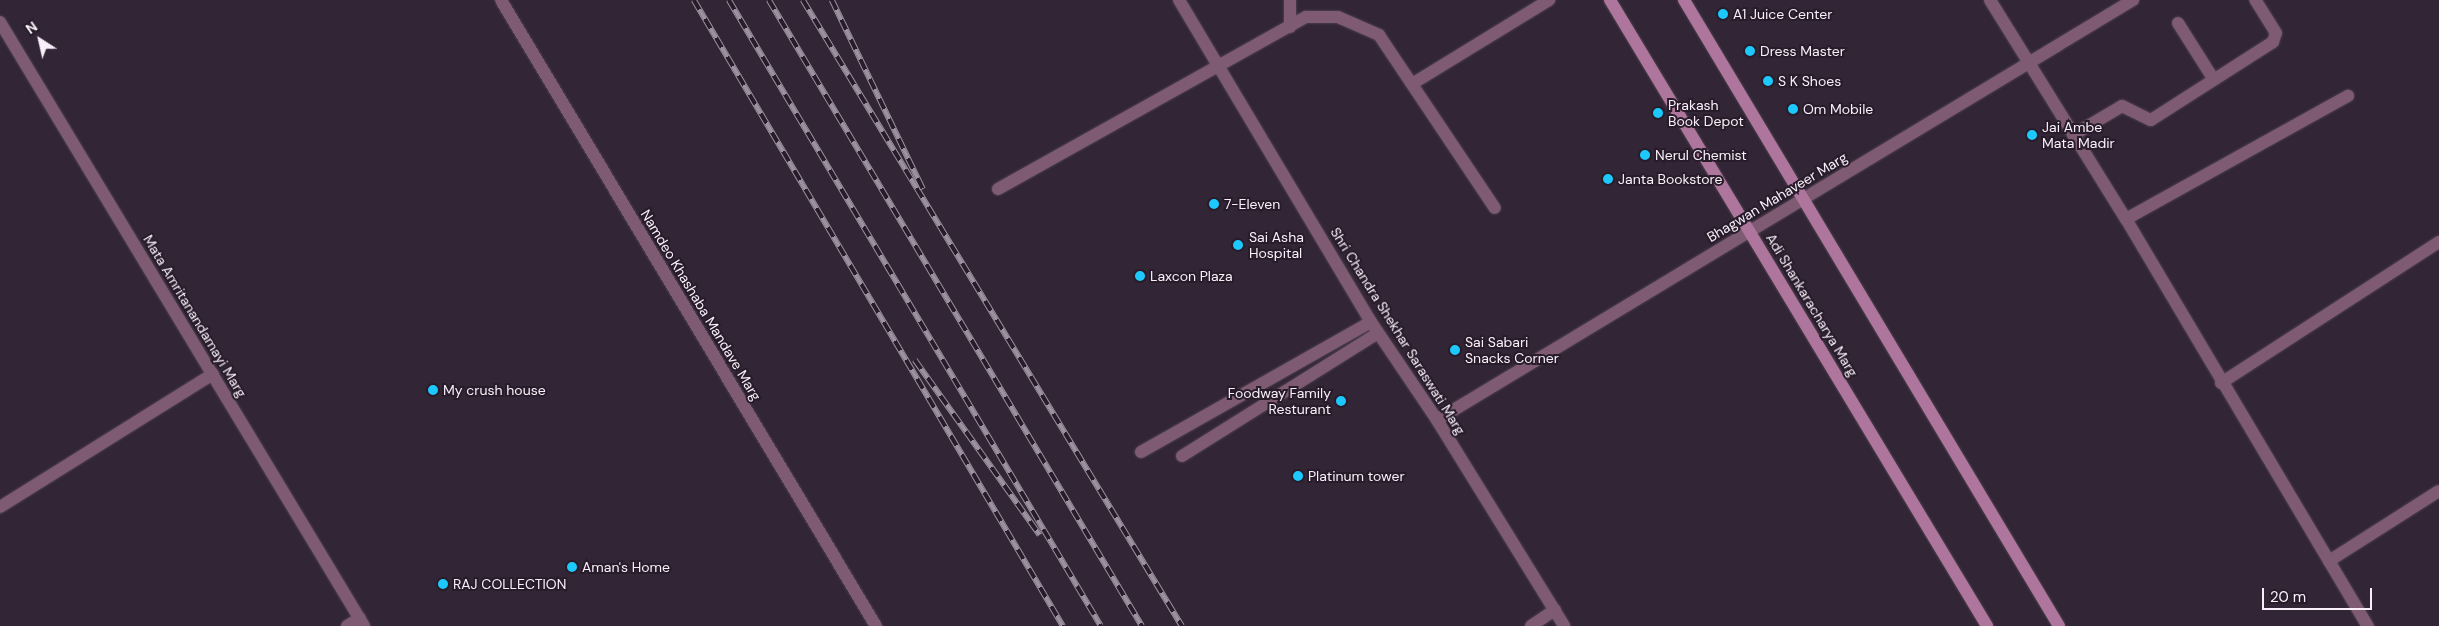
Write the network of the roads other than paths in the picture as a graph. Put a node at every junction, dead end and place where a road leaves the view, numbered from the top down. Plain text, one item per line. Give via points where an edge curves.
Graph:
1 (501, 0) edge
2 (1179, 0) edge
3 (1290, 0) edge
4 (1549, 0) edge
5 (1610, 0) edge
6 (1684, 0) edge
7 (1990, 0) edge
8 (2133, 0) edge
9 (2255, 0) edge
10 (0, 22) edge
11 (2178, 24) dead end
12 (1290, 27) junction
13 (2027, 64) junction
14 (1220, 68) junction
15 (2214, 80) junction
16 (1412, 84) junction
17 (2348, 96) dead end
18 (2073, 135) junction
19 (998, 190) dead end
20 (1802, 200) junction
21 (1495, 208) dead end
22 (2126, 219) junction
23 (1750, 231) junction
24 (2439, 242) edge
25 (1374, 327) junction
26 (212, 374) junction
27 (2221, 383) junction
28 (1437, 420) junction
29 (1141, 452) dead end
30 (1182, 456) dead end
31 (2439, 491) edge
32 (0, 507) edge
33 (2329, 561) junction
34 (1555, 610) junction
35 (362, 622) edge
36 (347, 626) edge
37 (876, 626) edge
38 (1531, 626) edge
39 (1564, 626) edge
40 (1987, 626) edge
41 (2060, 626) edge
42 (2368, 626) edge

1 - 37 street, Namdeo Khashaba Mandave Marg
2 - 14 street, Shri Chandra Shekhar Saraswati Marg
3 - 12 street
4 - 16 street
5 - 23 main road, Adi Shankaracharya Marg
6 - 20 main road
7 - 13 street
8 - 13 street, Bhagwan Mahaveer Marg
9 - 15 street via 2276,34 2273,42
10 - 26 street, Mata Amritanandamayi Marg
11 - 15 street
12 - 14 street
12 - 16 street via 1306,17 1338,17 1379,35
13 - 18 street
13 - 20 street, Bhagwan Mahaveer Marg
14 - 19 street
14 - 25 street, Shri Chandra Shekhar Saraswati Marg
15 - 18 street via 2151,120 2122,106
16 - 21 street
17 - 22 street
18 - 22 street
20 - 23 street, Bhagwan Mahaveer Marg
20 - 41 main road
22 - 27 street
23 - 28 street, Bhagwan Mahaveer Marg
23 - 40 main road, Adi Shankaracharya Marg
24 - 27 street
25 - 28 street, Shri Chandra Shekhar Saraswati Marg
25 - 29 street
25 - 30 street
26 - 32 street
26 - 35 street, Mata Amritanandamayi Marg
27 - 33 street
28 - 34 street, Shri Chandra Shekhar Saraswati Marg
31 - 33 street
33 - 42 street
34 - 38 street
34 - 39 street, Shri Chandra Shekhar Saraswati Marg
35 - 36 street

